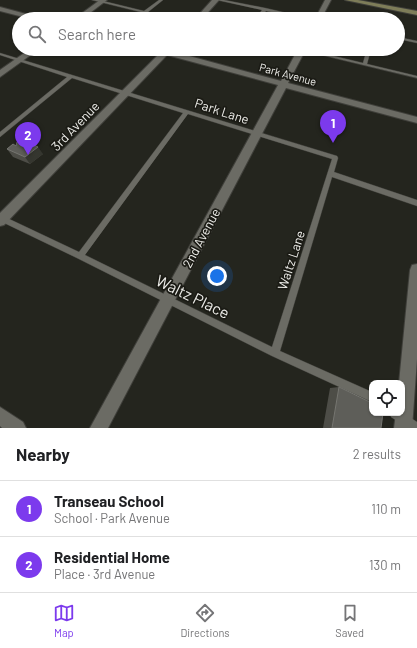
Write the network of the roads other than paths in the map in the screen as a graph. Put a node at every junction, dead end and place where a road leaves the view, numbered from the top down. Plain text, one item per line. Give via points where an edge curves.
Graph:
1 (94, 0) edge
2 (161, 0) edge
3 (217, 0) edge
4 (328, 0) edge
5 (348, 0) edge
6 (103, 1) edge
7 (0, 9) edge
8 (265, 10) joint
9 (12, 12) edge
10 (87, 12) edge
11 (145, 12) joint
12 (205, 12) edge
13 (275, 12) edge
14 (322, 12) edge
15 (417, 13) edge
16 (405, 39) edge
17 (417, 42) edge
18 (0, 54) edge
19 (25, 56) edge
20 (162, 56) edge
21 (185, 56) edge
22 (297, 56) edge
23 (331, 56) edge
24 (367, 56) edge
25 (19, 60) junction
26 (365, 64) junction
27 (0, 74) edge
28 (417, 76) edge
29 (70, 78) junction
30 (283, 84) junction
31 (125, 94) junction
32 (186, 113) junction
33 (417, 120) edge
34 (0, 135) edge
35 (256, 135) junction
36 (331, 174) junction
37 (417, 203) edge
38 (1, 220) edge
39 (80, 256) junction
40 (417, 277) edge
41 (168, 300) junction
42 (275, 353) junction
43 (369, 396) edge
44 (0, 416) edge
45 (401, 420) edge
46 (17, 428) edge
47 (100, 428) edge
48 (417, 428) edge

1 - 6 lane
2 - 11 lane
3 - 8 lane
3 - 12 street
4 - 14 street
5 - 15 main road
6 - 10 street
6 - 11 lane
7 - 9 street
8 - 13 lane
16 - 17 lane
18 - 25 lane, Park Lane
19 - 25 street
20 - 31 street, 3rd Avenue
21 - 30 street, Park Avenue
22 - 30 street, 2nd Avenue
23 - 26 lane
24 - 26 lane
25 - 27 street
25 - 29 lane, Park Lane
26 - 28 lane
29 - 31 lane, Park Lane
29 - 34 lane
30 - 33 street, Park Avenue
30 - 35 street, 2nd Avenue
31 - 32 lane, Park Lane
31 - 38 street, 3rd Avenue
32 - 35 lane, Park Lane
32 - 39 lane
35 - 36 lane, Park Lane via 335,158
35 - 41 street, 2nd Avenue
36 - 37 lane
36 - 42 lane, Waltz Lane
38 - 39 lane, Waltz Place
39 - 41 lane, Waltz Place
40 - 45 street
41 - 42 lane, Waltz Place
41 - 47 street, 2nd Avenue
42 - 43 lane, Waltz Place
44 - 46 street
45 - 48 lane

